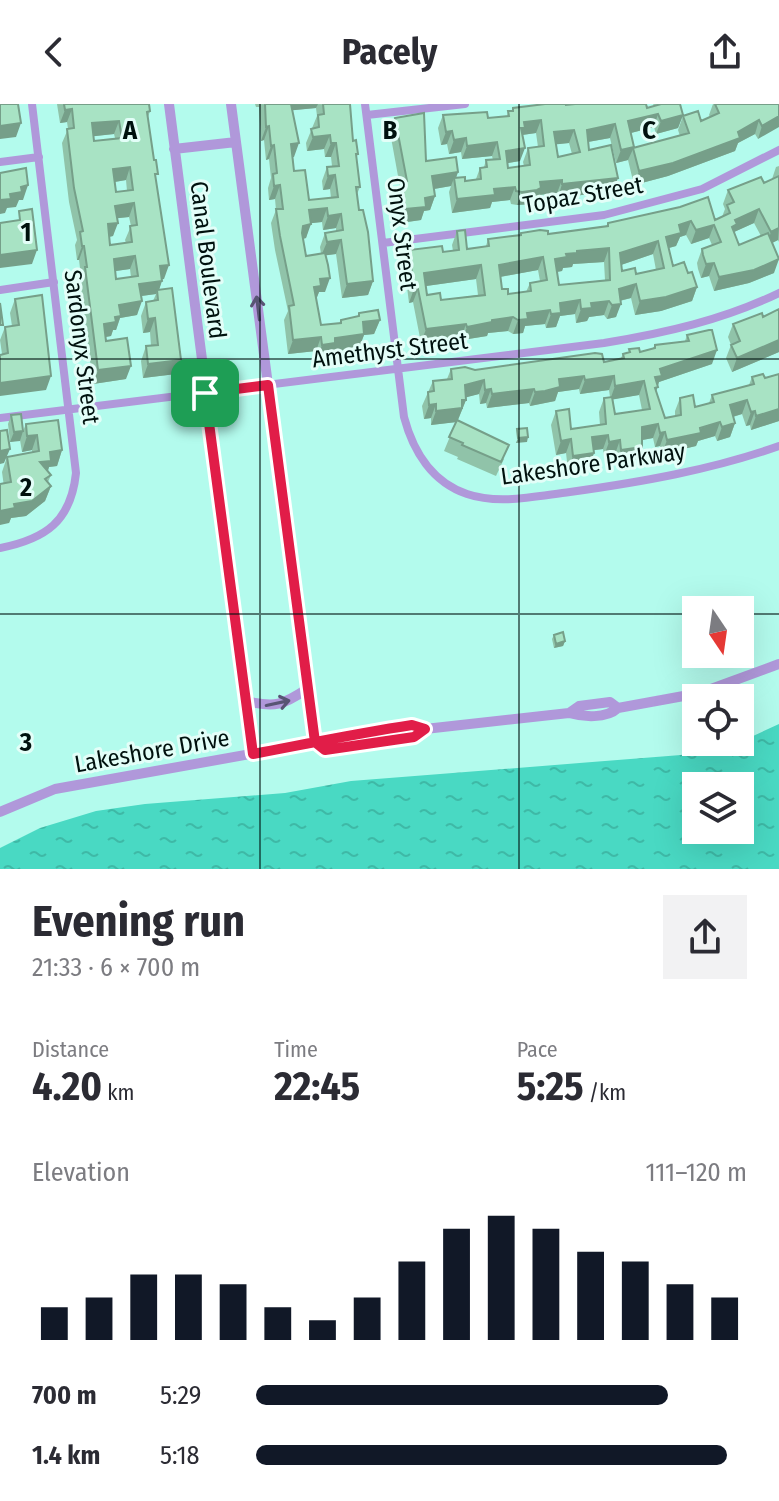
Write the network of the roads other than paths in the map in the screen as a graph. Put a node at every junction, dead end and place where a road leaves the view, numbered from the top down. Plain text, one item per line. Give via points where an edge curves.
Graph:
1 (32, 104) edge
2 (169, 104) edge
3 (231, 104) edge
4 (365, 104) edge
5 (465, 104) edge
6 (367, 115) junction
7 (236, 142) junction
8 (174, 149) junction
9 (779, 150) edge
10 (39, 157) junction
11 (0, 162) edge
12 (383, 243) junction
13 (54, 282) junction
14 (0, 290) edge
15 (779, 293) edge
16 (399, 369) junction
17 (268, 385) junction
18 (205, 393) junction
19 (69, 409) junction
20 (0, 418) edge
21 (779, 446) edge
22 (0, 548) edge
23 (779, 664) edge
24 (307, 689) junction
25 (246, 701) junction
26 (315, 742) junction
27 (253, 754) junction
28 (0, 812) edge

1 - 10 street, Sardonyx Street
2 - 8 street, Canal Boulevard
3 - 7 street, Canal Boulevard
4 - 6 street, Onyx Street
5 - 6 street
6 - 12 street, Onyx Street
7 - 8 street
17 -> 7 street, Canal Boulevard
8 - 18 street, Canal Boulevard
9 - 12 street, Topaz Street via 702,189 604,215
10 - 11 street
10 - 13 street, Sardonyx Street
12 - 16 street, Onyx Street
13 - 14 street
13 - 19 street, Sardonyx Street
15 - 16 street, Amethyst Street via 731,314 650,335
16 - 17 street, Amethyst Street
16 - 21 street, Lakeshore Parkway via 404,417 419,455 441,480 485,499 637,482
17 - 18 street, Amethyst Street
17 - 24 street, Canal Boulevard
18 - 19 street, Amethyst Street
18 - 25 street, Canal Boulevard
19 - 20 street, Amethyst Street
19 - 22 street, Sardonyx Street via 75,487 63,516 41,535
23 - 26 street, Lakeshore Drive via 700,693 618,708 610,702 579,706 569,713 425,729 412,725
25 -> 24 street via 285,704
24 - 26 street, Canal Boulevard
25 - 27 street, Canal Boulevard
26 - 27 street, Lakeshore Drive
27 - 28 street, Lakeshore Drive via 55,789

